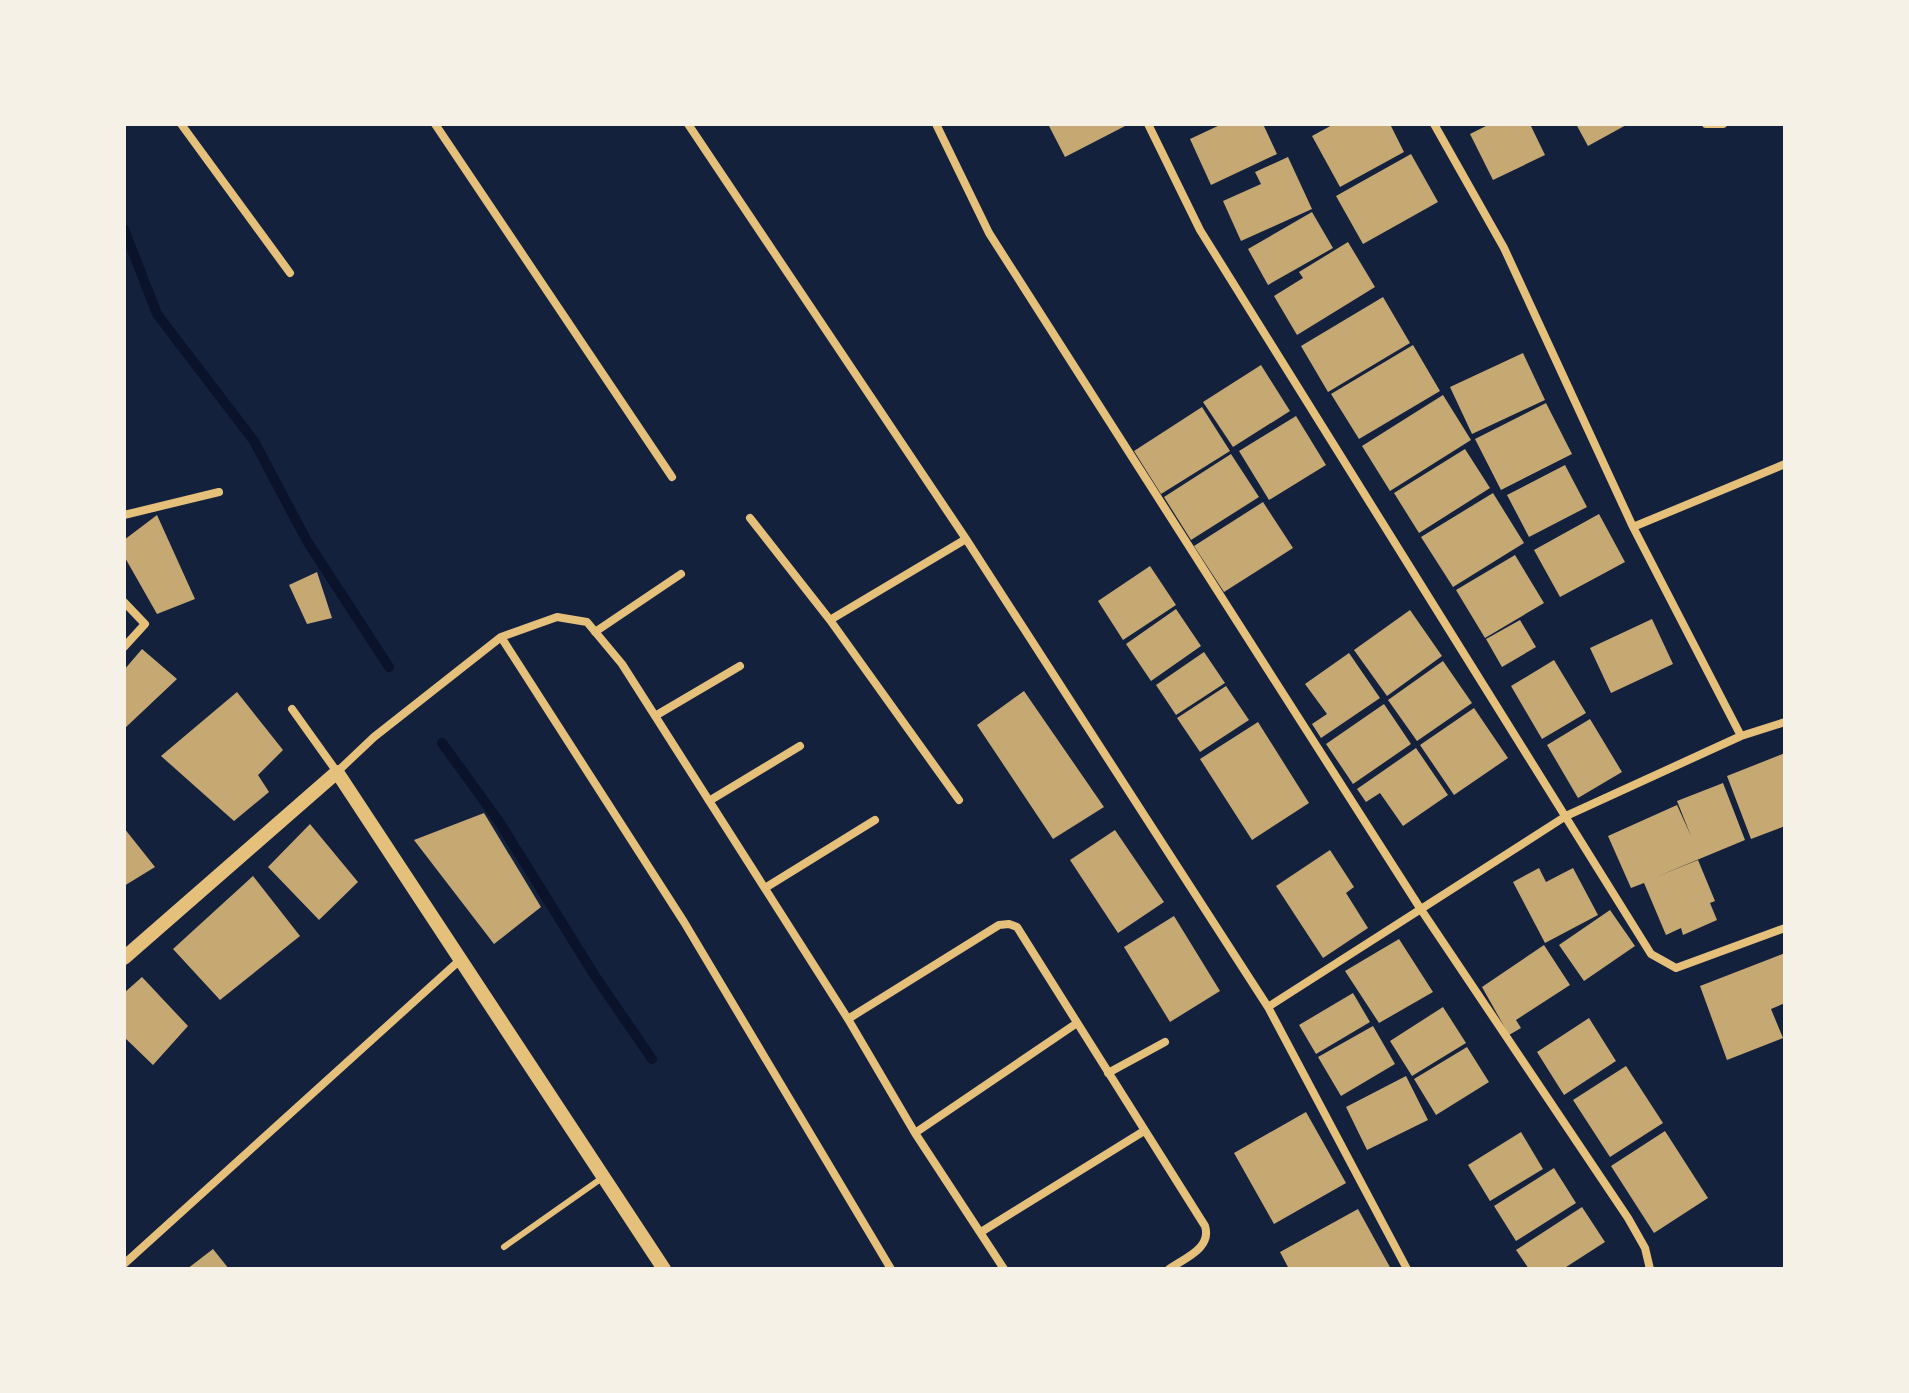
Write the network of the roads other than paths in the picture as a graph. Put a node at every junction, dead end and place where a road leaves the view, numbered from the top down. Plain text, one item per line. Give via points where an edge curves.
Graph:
1 (181, 124) edge
2 (435, 124) edge
3 (688, 124) edge
4 (936, 124) edge
5 (1148, 124) edge
6 (1434, 124) edge
7 (1706, 124) edge
8 (1723, 124) edge
9 (290, 273) dead end
10 (1785, 464) edge
11 (672, 477) dead end
12 (219, 492) dead end
13 (124, 515) edge
14 (750, 518) dead end
15 (1633, 527) junction
16 (966, 539) junction
17 (681, 574) dead end
18 (124, 602) edge
19 (830, 620) junction
20 (595, 632) junction
21 (501, 637) junction
22 (124, 647) edge
23 (740, 666) dead end
24 (292, 709) dead end
25 (655, 716) junction
26 (1785, 722) edge
27 (1741, 736) junction
28 (800, 746) dead end
29 (337, 772) junction
30 (959, 800) dead end
31 (709, 801) junction
32 (1566, 816) junction
33 (875, 820) dead end
34 (765, 888) junction
35 (1420, 908) junction
36 (1785, 928) edge
37 (124, 958) edge
38 (460, 960) junction
39 (1268, 1007) junction
40 (848, 1019) junction
41 (1077, 1023) junction
42 (1165, 1042) dead end
43 (1108, 1073) junction
44 (1144, 1131) junction
45 (915, 1133) junction
46 (605, 1176) junction
47 (981, 1232) junction
48 (504, 1247) dead end
49 (124, 1264) edge
50 (664, 1269) edge
51 (891, 1269) edge
52 (1004, 1269) edge
53 (1169, 1269) edge
54 (1407, 1269) edge
55 (1650, 1269) edge

1 - 9 street
2 - 11 street
3 - 16 street
4 - 35 street via 989,233
5 - 32 street via 1200,230
6 - 15 street via 1504,248
7 - 8 street
10 - 15 street
12 - 13 street
14 - 19 street
15 - 27 street
16 - 19 street
16 - 39 street
17 - 20 street
18 - 22 street via 145,624
19 - 30 street
20 - 21 street via 587,622 557,617
20 - 25 street
21 - 29 street
21 - 51 street via 684,922
23 - 25 street
24 - 29 street
25 - 31 street
26 - 27 street
27 - 32 street
28 - 31 street
29 - 37 street
29 - 38 street
31 - 34 street
32 - 35 street
32 - 36 street via 1651,954 1663,963 1689,965
33 - 34 street
34 - 40 street
35 - 39 street
35 - 55 street via 1628,1218
38 - 46 street
38 - 49 street
39 - 54 street
40 - 41 street via 999,925 1009,924 1024,934
40 - 45 street
41 - 43 street
41 - 45 street
42 - 43 street
43 - 44 street
44 - 47 street
44 - 53 street via 1208,1234 1204,1245
45 - 47 street
46 - 48 lane
46 - 50 street
47 - 52 street

